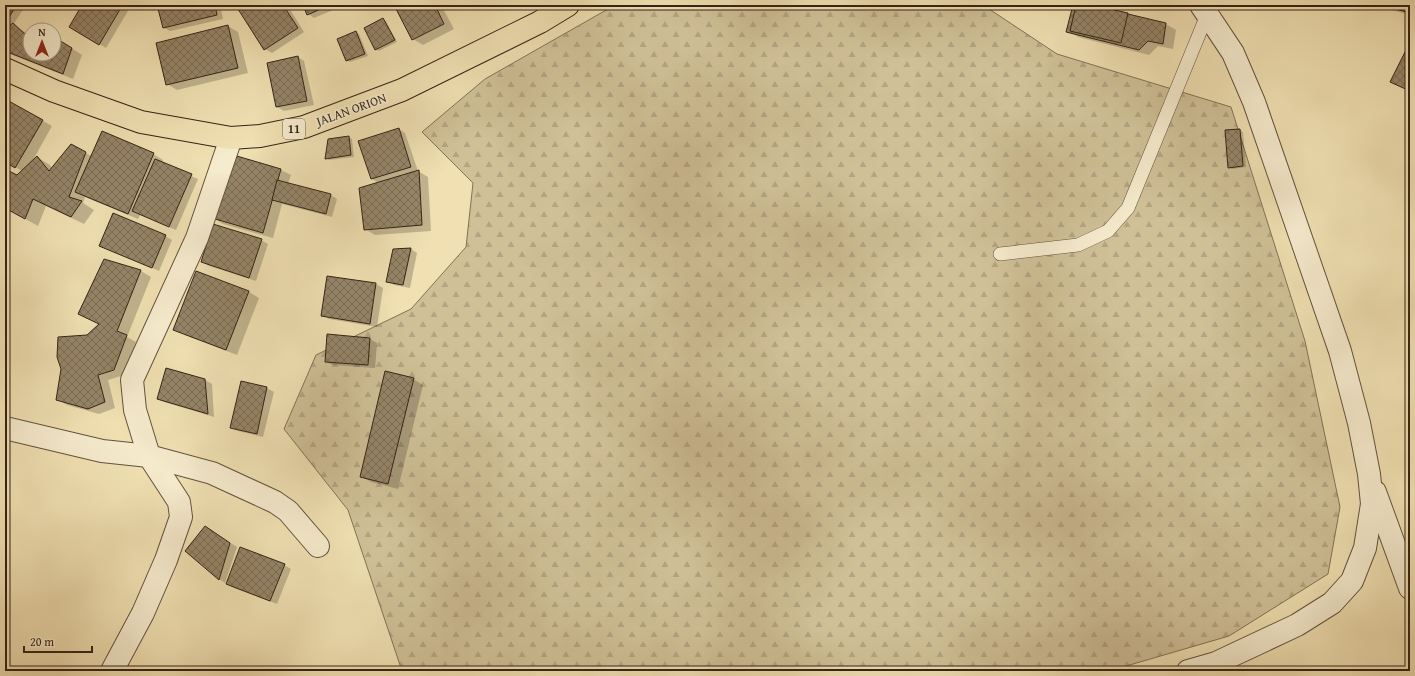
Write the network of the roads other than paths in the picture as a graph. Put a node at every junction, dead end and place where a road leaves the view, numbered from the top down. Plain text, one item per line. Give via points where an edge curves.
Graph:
1 (568, 5) edge
2 (1204, 10) edge
3 (5, 69) edge
4 (231, 138) junction
5 (1000, 254) dead end
6 (5, 428) edge
7 (149, 456) junction
8 (1369, 474) junction
9 (318, 546) dead end
10 (1410, 588) edge
11 (112, 671) edge
12 (1188, 671) edge

1 - 4 highway, JALAN ORION / 11 via 540,22 402,90 304,127 260,136
2 - 5 lane via 1128,208 1108,231 1078,245
2 - 8 street via 1233,53 1254,102 1340,351
3 - 4 highway, JALAN ORION / 11 via 54,91 142,122
4 - 7 street via 197,238 132,380 135,410
6 - 7 street via 102,451
7 - 9 street via 212,474 275,502 288,511
7 - 11 street via 179,502 181,518 143,613
8 - 10 street
8 - 12 street via 1372,504 1365,548 1352,581 1332,603 1297,625 1216,663

